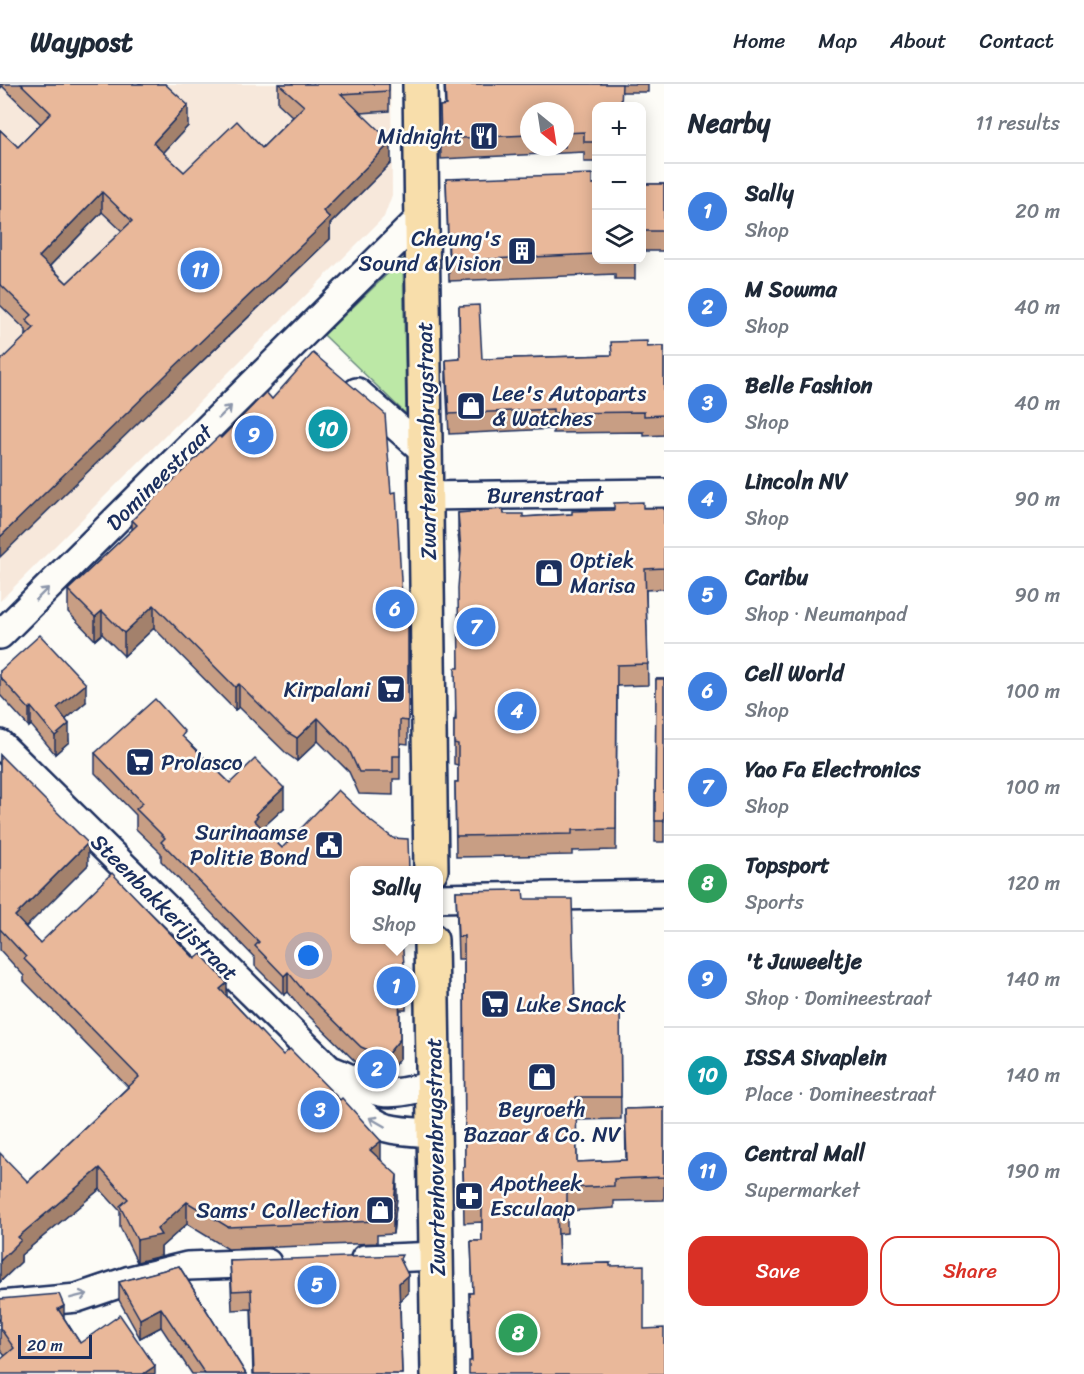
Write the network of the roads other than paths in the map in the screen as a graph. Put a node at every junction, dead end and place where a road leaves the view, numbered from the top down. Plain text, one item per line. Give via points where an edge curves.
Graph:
1 (420, 84) edge
2 (421, 217) junction
3 (341, 378) edge
4 (425, 448) junction
5 (664, 493) edge
6 (426, 496) junction
7 (0, 635) edge
8 (0, 744) edge
9 (430, 866) edge
10 (664, 894) edge
11 (443, 898) edge
12 (431, 944) edge
13 (330, 1070) junction
14 (433, 1085) junction
15 (434, 1133) junction
16 (437, 1256) junction
17 (342, 1260) edge
18 (294, 1262) edge
19 (0, 1305) edge
20 (438, 1374) edge

1 - 2 main road, Zwartenhovenbrugstraat
2 - 4 main road, Zwartenhovenbrugstraat
7 -> 2 street, Domineestraat via 306,348
3 - 4 street
4 - 6 main road, Zwartenhovenbrugstraat
5 - 6 street, Burenstraat
6 - 9 main road, Zwartenhovenbrugstraat
8 - 13 street, Steenbakkerijstraat
10 - 11 street
12 - 14 main road, Zwartenhovenbrugstraat
13 - 14 street, Steenbakkerijstraat via 380,1092
15 -> 13 street, Steenbakkerijstraat via 393,1130 377,1124 333,1084
14 - 15 main road, Zwartenhovenbrugstraat
15 - 16 main road, Zwartenhovenbrugstraat
16 - 17 street
16 - 20 main road, Zwartenhovenbrugstraat
19 -> 18 street via 76,1298 187,1266

